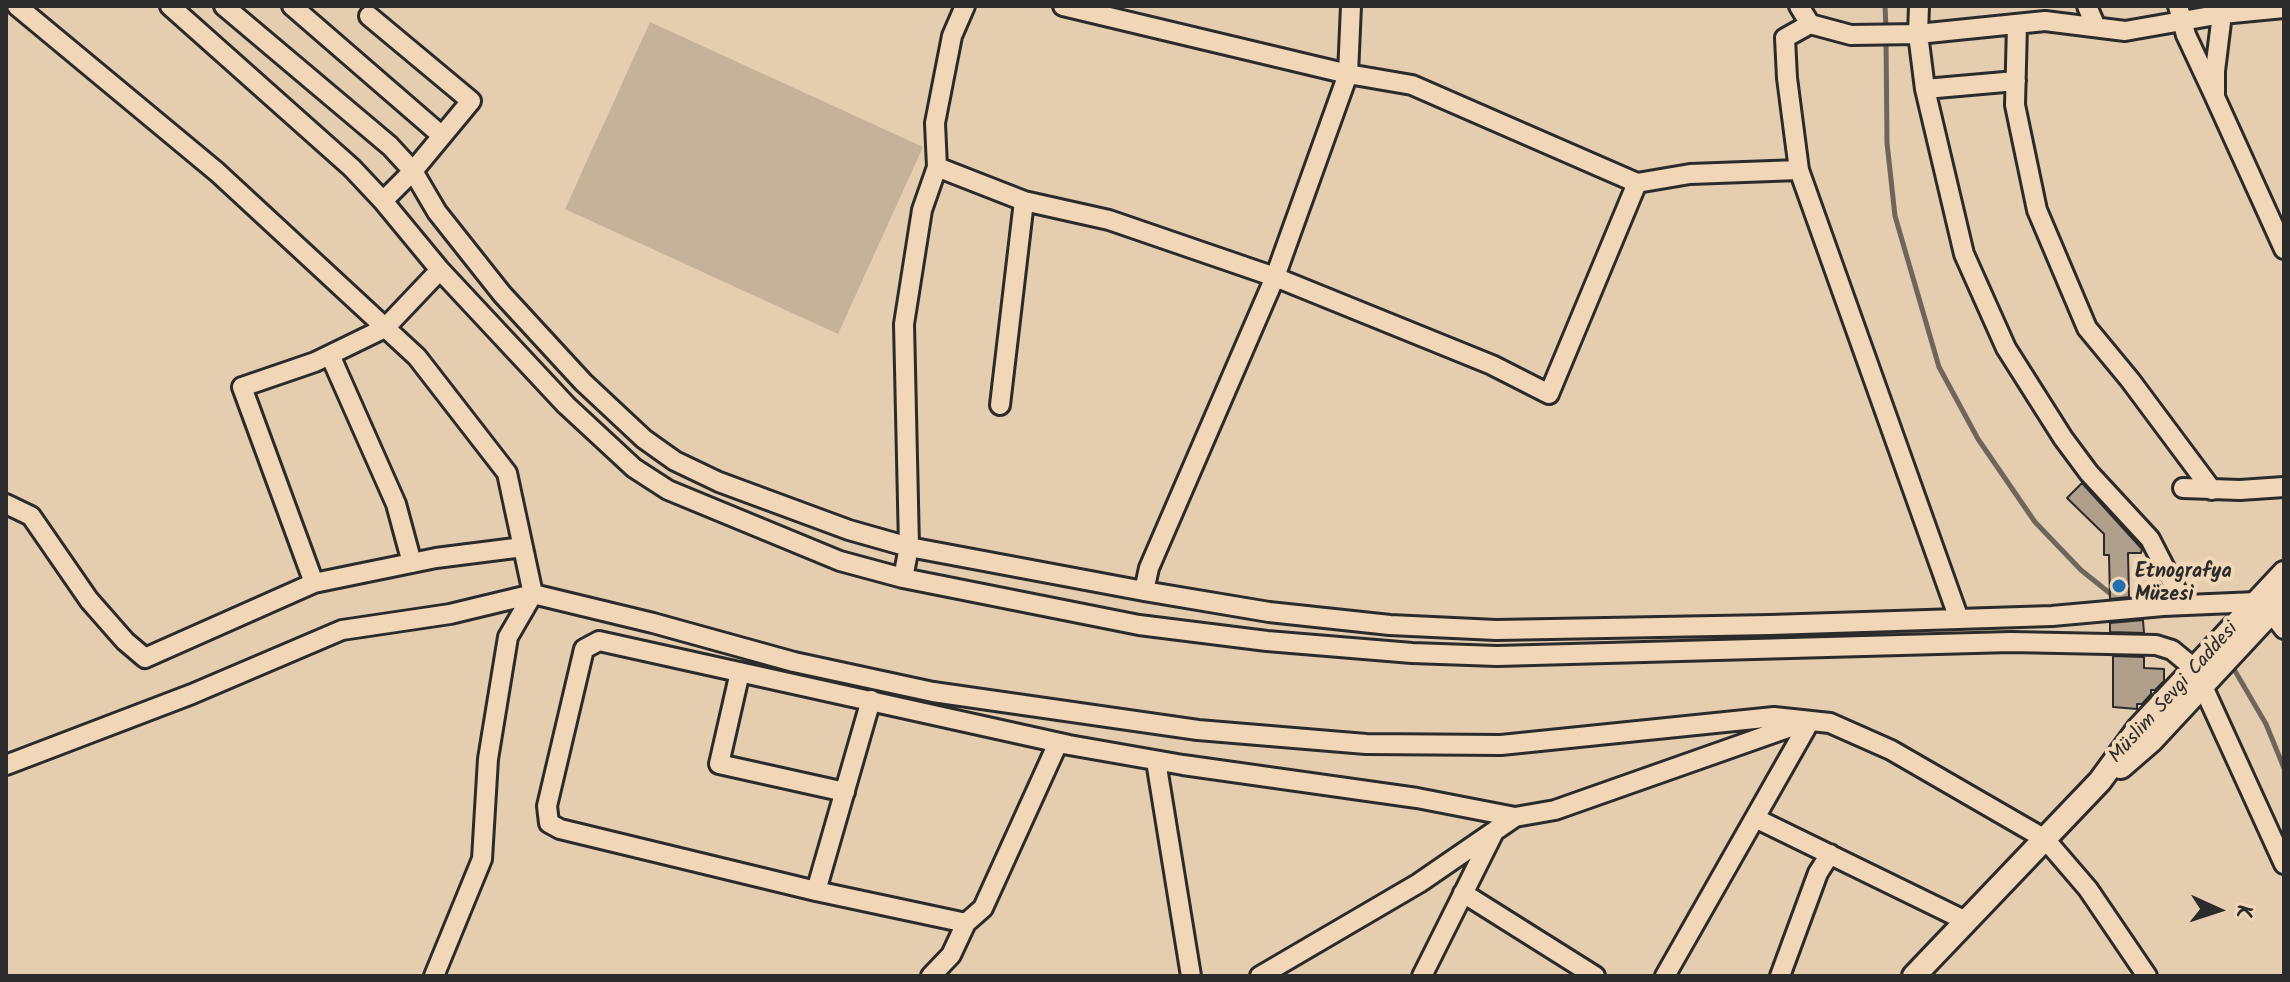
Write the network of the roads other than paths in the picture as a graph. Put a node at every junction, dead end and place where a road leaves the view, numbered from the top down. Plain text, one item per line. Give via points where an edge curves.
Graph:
1 (17, 6) edge
2 (170, 6) edge
3 (224, 6) edge
4 (292, 6) edge
5 (965, 6) edge
6 (1063, 6) edge
7 (1351, 6) edge
8 (1799, 6) edge
9 (1919, 6) edge
10 (2087, 6) edge
11 (2284, 8) edge
12 (2222, 10) edge
13 (2180, 13) edge
14 (369, 16) dead end
15 (1810, 24) junction
16 (2017, 25) junction
17 (2096, 27) junction
18 (1918, 34) junction
19 (1348, 74) junction
20 (2016, 81) junction
21 (1925, 89) junction
22 (2215, 97) junction
23 (441, 135) junction
24 (937, 167) junction
25 (1799, 170) junction
26 (413, 171) junction
27 (1637, 183) junction
28 (383, 201) junction
29 (1024, 201) junction
30 (2284, 249) edge
31 (435, 276) junction
32 (1275, 277) junction
33 (385, 328) junction
34 (330, 355) junction
35 (1000, 405) dead end
36 (2284, 487) edge
37 (2183, 488) dead end
38 (2212, 490) junction
39 (6, 504) edge
40 (523, 547) junction
41 (909, 547) junction
42 (412, 563) junction
43 (2284, 573) edge
44 (903, 578) junction
45 (314, 583) junction
46 (1144, 591) junction
47 (533, 594) junction
48 (2184, 605) junction
49 (2274, 610) edge
50 (1959, 619) junction
51 (740, 672) junction
52 (2198, 677) junction
53 (871, 700) junction
54 (1809, 721) junction
55 (1058, 743) junction
56 (1156, 761) junction
57 (6, 765) edge
58 (845, 792) junction
59 (1515, 817) junction
60 (1755, 818) junction
61 (1494, 832) junction
62 (2045, 839) junction
63 (1830, 854) junction
64 (2284, 864) edge
65 (816, 891) junction
66 (1463, 893) junction
67 (1966, 921) junction
68 (966, 923) junction
69 (434, 976) edge
70 (931, 976) edge
71 (1191, 976) edge
72 (1260, 976) edge
73 (1422, 976) edge
74 (1595, 976) edge
75 (1665, 976) edge
76 (1780, 976) edge
77 (1914, 976) edge
78 (2147, 976) edge

1 - 33 street via 217,172
2 - 28 street
3 - 26 street
4 - 23 street
5 - 24 street via 952,36 935,123
6 - 19 street
7 - 19 street
8 - 15 street
9 - 18 street
10 - 17 street
11 - 12 street
12 - 13 street
12 - 22 street
13 - 17 street via 2125,31
13 - 22 street
14 - 23 street via 471,101
15 - 18 street via 1851,35
15 - 25 street via 1785,38
16 - 17 street via 2045,21
16 - 18 street
16 - 20 street
18 - 21 street
19 - 27 street via 1412,85
19 - 32 street
20 - 21 street
20 - 38 street via 2015,105 2037,210 2087,328
21 - 48 street via 1964,254 2006,348 2089,473 2150,539
22 - 30 street
23 - 26 street
24 - 29 street
24 - 41 street via 922,210 904,324
25 - 27 street via 1690,174
25 - 50 street
26 - 28 street
26 - 41 street via 437,212 502,294 644,439 719,482
27 - 32 street via 1549,394 1492,365
28 - 31 street
29 - 32 street via 1109,220
29 - 35 street
31 - 33 street
31 - 44 street via 634,468 668,490 840,561
32 - 46 street via 1149,568
33 - 34 street
33 - 40 street via 417,357 507,473
34 - 42 street via 396,504
34 - 45 street via 242,387
36 - 38 street
37 - 38 street
39 - 45 street via 31,516 89,600 145,658
40 - 42 street
40 - 47 street
41 - 44 street
41 - 46 street
42 - 45 street
43 - 49 main road, Müslim Sevgi Caddesi
44 - 52 street via 1139,625 1412,653 1497,656 2097,643 2172,650
46 - 50 street via 1330,619 1496,630
47 - 54 street via 933,692 1198,730 1366,744 1501,745 1774,717
47 - 57 street via 450,614 342,630
47 - 69 street via 508,637 488,759 482,859
48 - 49 street
48 - 50 street
49 - 52 main road, Müslim Sevgi Caddesi
51 - 53 street
51 - 58 street via 719,764
51 - 65 street via 599,641 584,649 547,806 549,823
52 - 62 main road, Müslim Sevgi Caddesi via 2135,756 2100,781
52 - 64 street
53 - 55 street
53 - 58 street
54 - 59 street via 1555,810
54 - 60 street
54 - 62 street via 1830,723 1891,750
55 - 56 street
55 - 68 street via 983,908
56 - 59 street
56 - 71 street
58 - 65 street
59 - 61 street
60 - 63 street
60 - 75 street
61 - 66 street
61 - 72 street via 1419,883
62 - 67 main road, Müslim Sevgi Caddesi
62 - 78 street via 2088,889
63 - 67 street
63 - 76 street
65 - 68 street
66 - 73 street
66 - 74 street
67 - 77 main road, Müslim Sevgi Caddesi
68 - 70 street via 951,955

